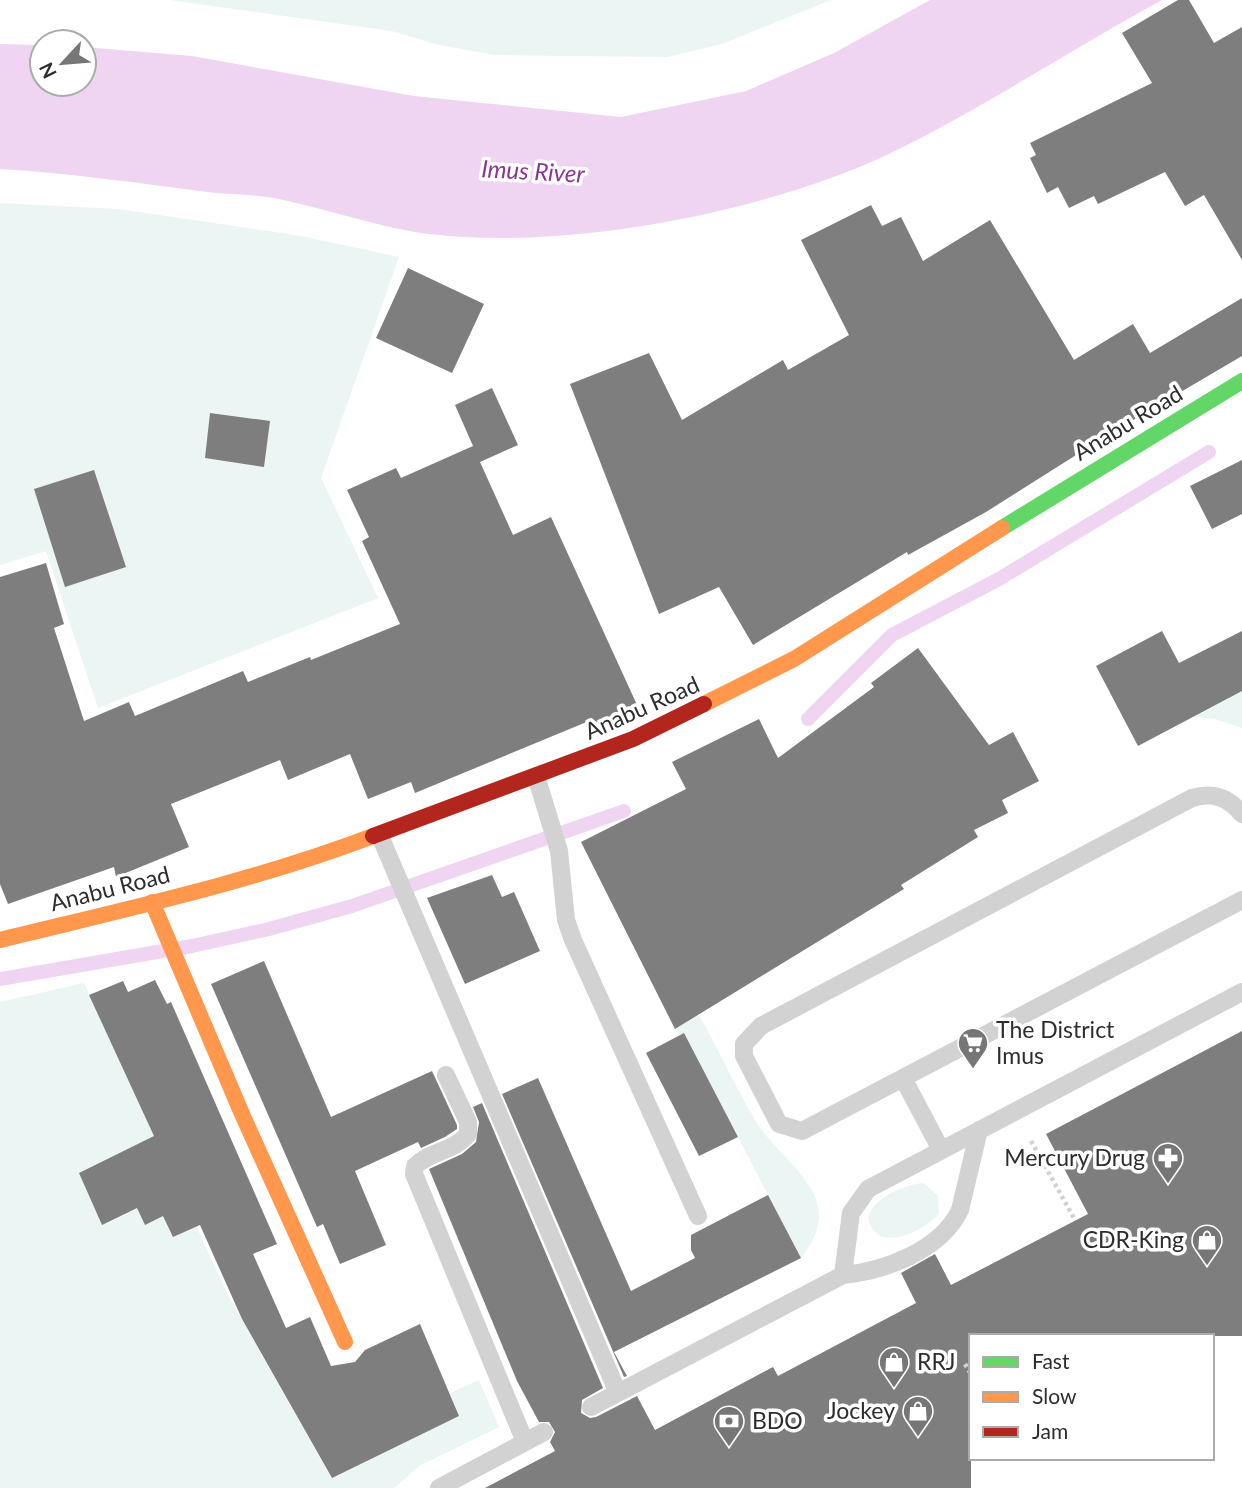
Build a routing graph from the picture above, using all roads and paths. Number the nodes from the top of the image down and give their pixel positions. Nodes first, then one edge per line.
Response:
1 (1242, 381) edge
2 (536, 776) junction
3 (1242, 814) edge
4 (380, 836) junction
5 (1242, 900) edge
6 (152, 902) junction
7 (0, 940) edge
8 (1242, 992) edge
9 (446, 1074) dead end
10 (903, 1078) junction
11 (1015, 1110) junction
12 (979, 1130) junction
13 (941, 1150) junction
14 (698, 1216) dead end
15 (1074, 1220) dead end
16 (843, 1275) junction
17 (345, 1342) dead end
18 (965, 1364) dead end
19 (969, 1371) edge
20 (618, 1393) junction
21 (591, 1407) dead end
22 (544, 1432) dead end
23 (525, 1442) junction
24 (439, 1488) edge

1 - 2 street, Anabu Road
2 - 4 street, Anabu Road
2 - 14 lane
3 - 10 lane
4 - 6 street, Anabu Road
4 - 20 lane
5 - 10 lane
6 - 7 street, Anabu Road
6 - 17 street
8 - 11 lane
9 - 23 lane
10 - 13 lane
11 - 12 lane
11 - 15 path
12 - 13 lane
12 - 16 lane
13 - 16 lane
16 - 20 lane
18 - 19 path
20 - 21 lane
22 - 23 lane
23 - 24 lane

